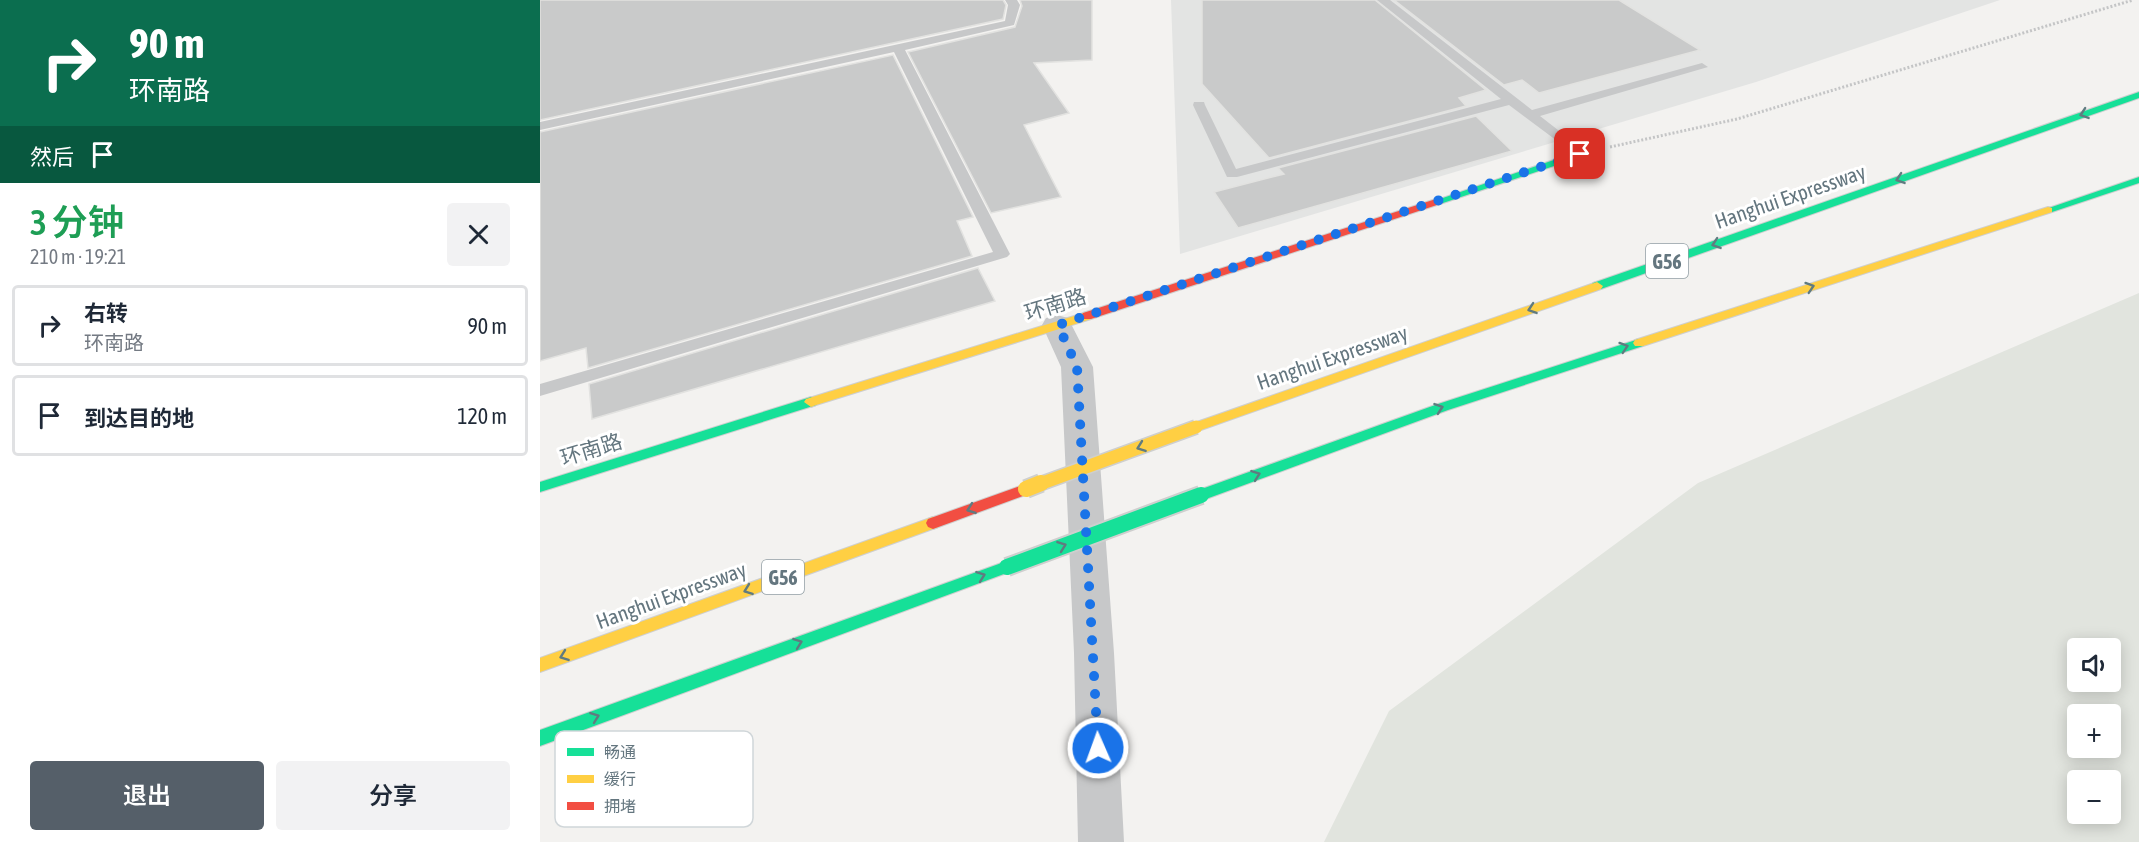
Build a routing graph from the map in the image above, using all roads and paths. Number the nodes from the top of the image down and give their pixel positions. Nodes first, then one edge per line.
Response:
1 (1011, 0) edge
2 (1383, 0) edge
3 (2133, 0) edge
4 (899, 49) junction
5 (1702, 67) dead end
6 (2139, 95) edge
7 (1511, 100) junction
8 (1199, 105) dead end
9 (1530, 114) junction
10 (540, 126) edge
11 (1580, 154) junction
12 (2139, 180) edge
13 (1058, 325) junction
14 (540, 390) edge
15 (540, 487) edge
16 (540, 665) edge
17 (559, 731) edge
18 (555, 733) edge
19 (540, 738) edge
20 (1101, 842) edge

1 - 4 lane
2 - 7 lane
3 - 11 path
4 - 10 lane
4 - 14 lane
5 - 9 lane
6 -> 16 main road, Hanghui Expressway / G56, bridge
7 - 8 lane
7 - 9 lane
9 - 11 lane
11 - 13 main road, 环南路
17 -> 12 main road, bridge
13 - 15 main road, 环南路
13 - 20 street
19 -> 18 main road, bridge

